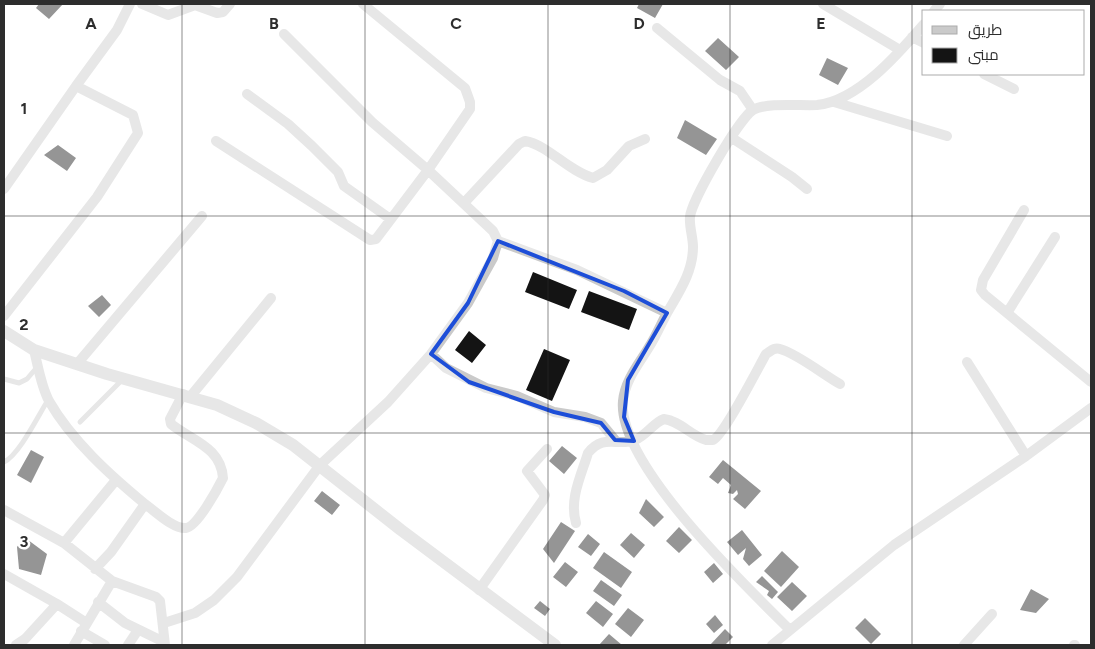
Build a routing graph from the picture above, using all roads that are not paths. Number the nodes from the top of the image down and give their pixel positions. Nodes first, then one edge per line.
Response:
1 (130, 4) edge
2 (142, 4) edge
3 (230, 4) edge
4 (364, 4) edge
5 (823, 4) edge
6 (922, 26) edge
7 (657, 28) dead end
8 (284, 34) dead end
9 (912, 37) junction
10 (922, 42) edge
11 (900, 50) junction
12 (986, 75) edge
13 (76, 86) junction
14 (1014, 89) dead end
15 (247, 94) dead end
16 (834, 102) junction
17 (753, 110) junction
18 (946, 136) dead end
19 (732, 138) junction
20 (644, 139) dead end
21 (216, 141) dead end
22 (428, 170) junction
23 (4, 189) edge
24 (807, 189) dead end
25 (464, 203) junction
26 (1024, 210) dead end
27 (202, 216) dead end
28 (390, 218) junction
29 (1055, 238) dead end
30 (498, 241) junction
31 (272, 298) dead end
32 (667, 313) junction
33 (1007, 313) junction
34 (4, 316) edge
35 (4, 331) edge
36 (34, 350) junction
37 (431, 354) junction
38 (967, 362) dead end
39 (78, 364) junction
40 (38, 365) junction
41 (123, 378) junction
42 (4, 379) edge
43 (1091, 382) edge
44 (840, 384) dead end
45 (186, 395) junction
46 (49, 400) junction
47 (1091, 408) edge
48 (80, 422) dead end
49 (615, 440) junction
50 (634, 440) junction
51 (546, 449) dead end
52 (1026, 456) junction
53 (4, 462) edge
54 (320, 465) junction
55 (116, 480) junction
56 (145, 504) junction
57 (4, 510) edge
58 (576, 523) dead end
59 (64, 543) junction
60 (95, 569) junction
61 (4, 574) edge
62 (112, 581) junction
63 (479, 590) junction
64 (98, 602) junction
65 (57, 604) junction
66 (992, 614) dead end
67 (164, 623) junction
68 (83, 627) junction
69 (138, 630) junction
70 (790, 630) junction
71 (165, 644) edge
72 (16, 645) edge
73 (74, 645) edge
74 (105, 645) edge
75 (128, 645) edge
76 (555, 645) edge
77 (772, 645) edge
78 (964, 645) edge

1 - 13 street
2 - 3 street
4 - 22 street
5 - 11 street
6 - 9 street
7 - 17 street
8 - 22 street
9 - 10 street
9 - 11 street
11 - 16 street
12 - 14 street
13 - 23 street
13 - 34 street
15 - 28 street
16 - 17 street
16 - 18 street
17 - 19 street
19 - 24 street
19 - 32 street
20 - 25 street
21 - 28 street
22 - 25 street
22 - 28 street
25 - 30 street
26 - 33 street
27 - 39 street
29 - 33 street
30 - 32 street
30 - 37 street
31 - 45 street
32 - 50 street
33 - 43 street
35 - 36 street
36 - 39 street
36 - 40 street
37 - 49 street
37 - 54 street
38 - 52 street
39 - 41 street
40 - 42 lane
40 - 46 street
41 - 45 street
41 - 48 lane
44 - 50 street
45 - 54 street
45 - 56 street
46 - 53 lane
46 - 55 street
47 - 52 street
49 - 50 street
49 - 58 street
50 - 70 street
51 - 63 street
52 - 70 street
54 - 63 street
54 - 67 street
55 - 56 street
55 - 59 street
56 - 60 street
57 - 59 street
59 - 60 street
60 - 62 street
61 - 65 street
62 - 64 street
62 - 67 street
63 - 76 street
64 - 68 street
64 - 69 street
65 - 68 street
65 - 72 street
66 - 78 street
67 - 71 street
68 - 73 street
68 - 74 street
69 - 71 street
69 - 75 street
70 - 77 street

